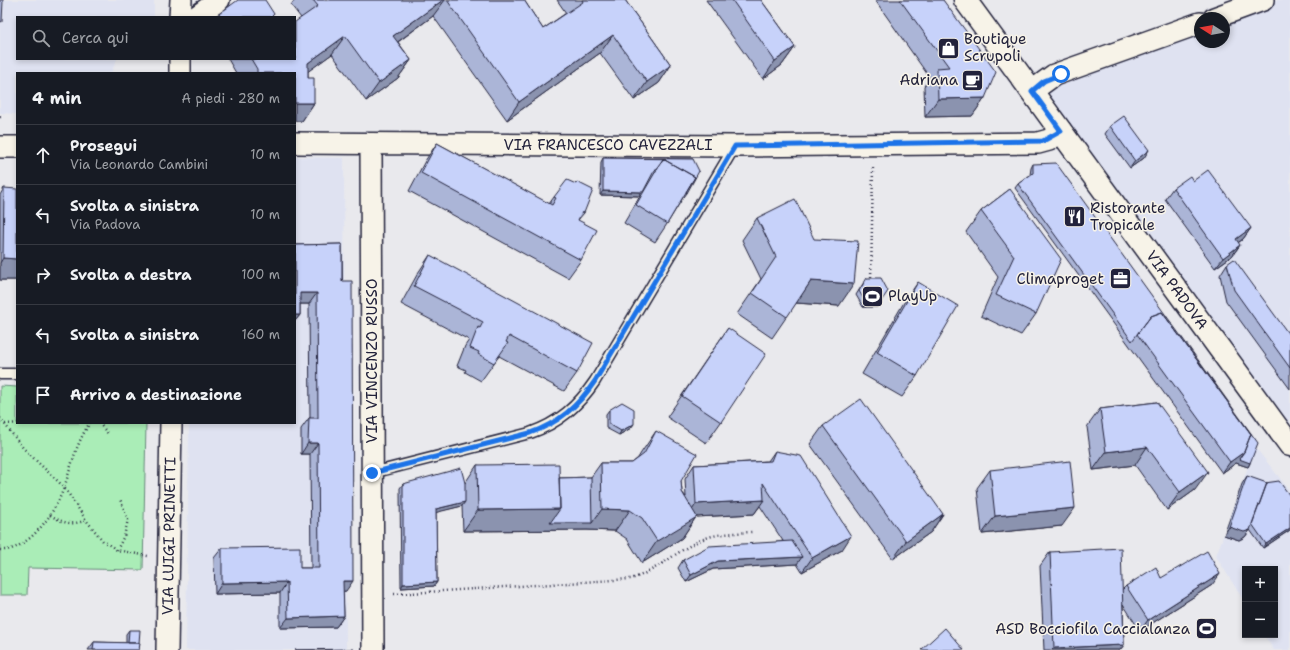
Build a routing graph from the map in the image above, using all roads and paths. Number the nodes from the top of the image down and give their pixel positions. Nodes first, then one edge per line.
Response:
1 (181, 0) edge
2 (219, 0) edge
3 (965, 0) edge
4 (1263, 0) edge
5 (1230, 12) edge
6 (180, 16) edge
7 (197, 16) edge
8 (1194, 25) edge
9 (180, 60) edge
10 (180, 72) edge
11 (1032, 91) junction
12 (1061, 131) junction
13 (296, 144) edge
14 (371, 144) junction
15 (735, 146) junction
16 (0, 147) edge
17 (16, 147) edge
18 (873, 159) dead end
19 (871, 282) edge
20 (0, 374) edge
21 (16, 374) edge
22 (0, 418) edge
23 (16, 423) edge
24 (5, 424) junction
25 (89, 424) edge
26 (99, 424) edge
27 (171, 424) edge
28 (109, 434) dead end
29 (1290, 445) edge
30 (372, 473) junction
31 (64, 486) junction
32 (120, 499) dead end
33 (50, 515) junction
34 (86, 520) junction
35 (752, 532) dead end
36 (0, 550) edge
37 (117, 550) junction
38 (148, 556) dead end
39 (373, 595) junction
40 (167, 650) edge
41 (373, 650) edge

1 - 6 street
2 - 7 street
3 - 11 street, VIA PADOVA
4 - 5 street
8 - 11 street
9 - 10 street
11 - 12 street, VIA PADOVA
12 - 15 street, VIA FRANCESCO CAVEZZALI
12 - 29 street, VIA PADOVA
13 - 14 street, VIA FRANCESCO CAVEZZALI
14 - 15 street, VIA FRANCESCO CAVEZZALI
14 - 30 street, VIA VINCENZO RUSSO
15 - 30 lane
16 - 17 street
18 - 19 path
20 - 21 lane
22 - 24 path
23 - 24 path
24 - 31 path
25 - 31 path
26 - 28 path
27 - 40 street, VIA LUIGI PRINETTI
30 - 39 street, VIA VINCENZO RUSSO
31 - 33 path
31 - 34 path
32 - 37 path
33 - 34 path
33 - 36 path
34 - 37 path
35 - 39 path
37 - 38 path
39 - 41 street, VIA VINCENZO RUSSO

